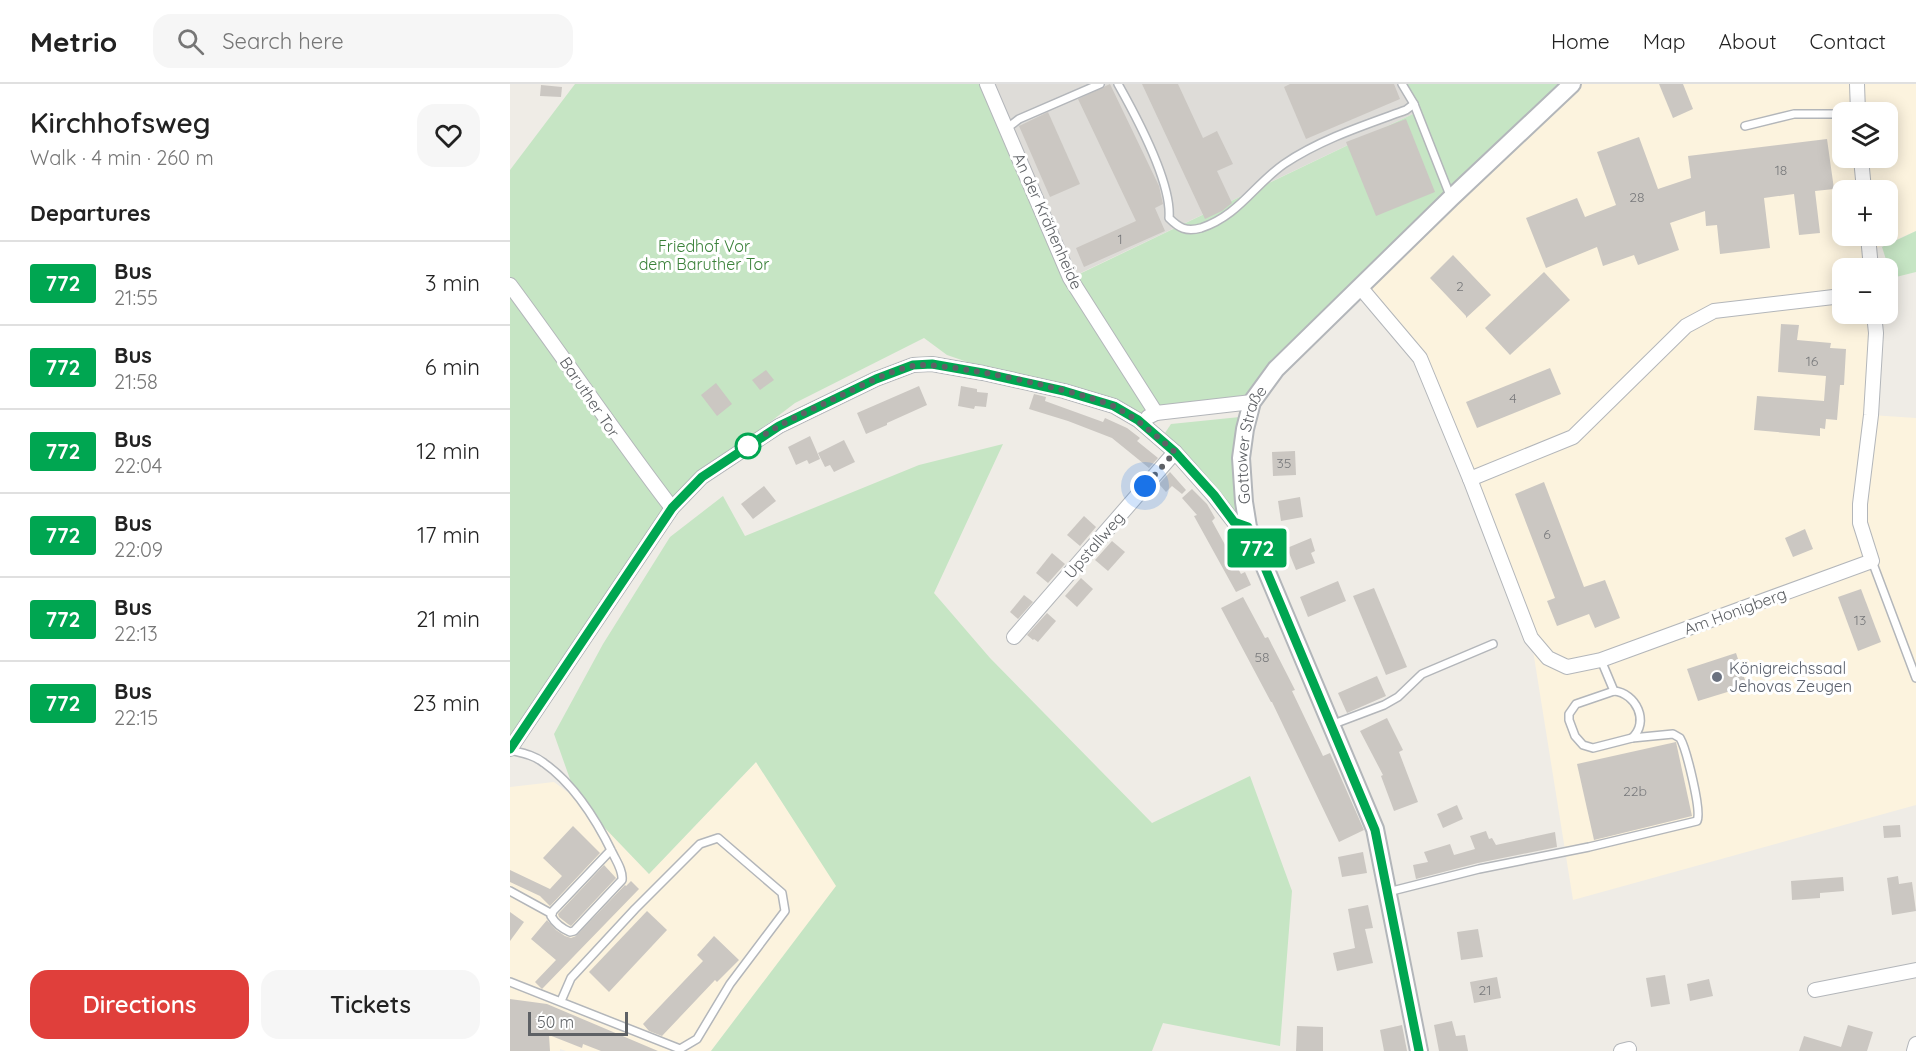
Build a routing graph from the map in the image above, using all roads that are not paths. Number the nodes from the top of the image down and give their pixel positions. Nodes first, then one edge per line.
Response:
1 (987, 84) edge
2 (1100, 84) edge
3 (1118, 84) edge
4 (1402, 84) edge
5 (1572, 84) edge
6 (1857, 84) edge
7 (1858, 102) edge
8 (1414, 104) junction
9 (1832, 114) edge
10 (1745, 126) dead end
11 (1006, 129) junction
12 (1451, 198) junction
13 (510, 285) edge
14 (1360, 287) junction
15 (1832, 297) edge
16 (1875, 324) edge
17 (1252, 402) junction
18 (1156, 413) junction
19 (1138, 420) junction
20 (1175, 452) junction
21 (1470, 479) junction
22 (672, 508) junction
23 (1248, 527) junction
24 (1872, 561) junction
25 (1014, 637) dead end
26 (1493, 644) dead end
27 (1601, 660) junction
28 (1916, 678) edge
29 (1614, 691) junction
30 (1331, 725) junction
31 (1632, 738) junction
32 (510, 749) edge
33 (611, 850) junction
34 (510, 891) edge
35 (1388, 892) junction
36 (552, 914) junction
37 (1916, 970) edge
38 (510, 982) edge
39 (1815, 990) dead end
40 (561, 1001) junction
41 (1916, 1044) edge
42 (1419, 1051) edge
43 (1914, 1051) edge

1 - 11 street, An der Krähenheide
2 - 11 lane
3 - 8 lane
4 - 8 lane
5 - 12 street, Gottower Straße
6 - 7 street
8 - 12 lane
9 - 10 lane
11 - 18 street, An der Krähenheide
12 - 14 street, Gottower Straße
13 - 22 street, Baruther Tor
14 - 17 street, Gottower Straße
14 - 21 street, Am Honigberg
15 - 21 street
16 - 24 street
17 - 18 street
17 - 23 street, Gottower Straße
18 - 19 street
19 - 20 street
19 - 22 street
20 - 23 street
20 - 25 street, Upstallweg
21 - 27 street, Am Honigberg
22 - 32 street
23 - 30 street, Gottower Straße
24 - 27 street, Am Honigberg
24 - 28 lane
26 - 30 lane
27 - 29 lane
29 - 31 lane
29 - 31 lane
30 - 35 street, Gottower Straße
31 - 35 lane
32 - 33 lane
33 - 36 lane
33 - 36 lane
34 - 36 lane
35 - 42 street, Gottower Straße
37 - 39 street
38 - 40 lane
40 - 40 lane
41 - 43 street

